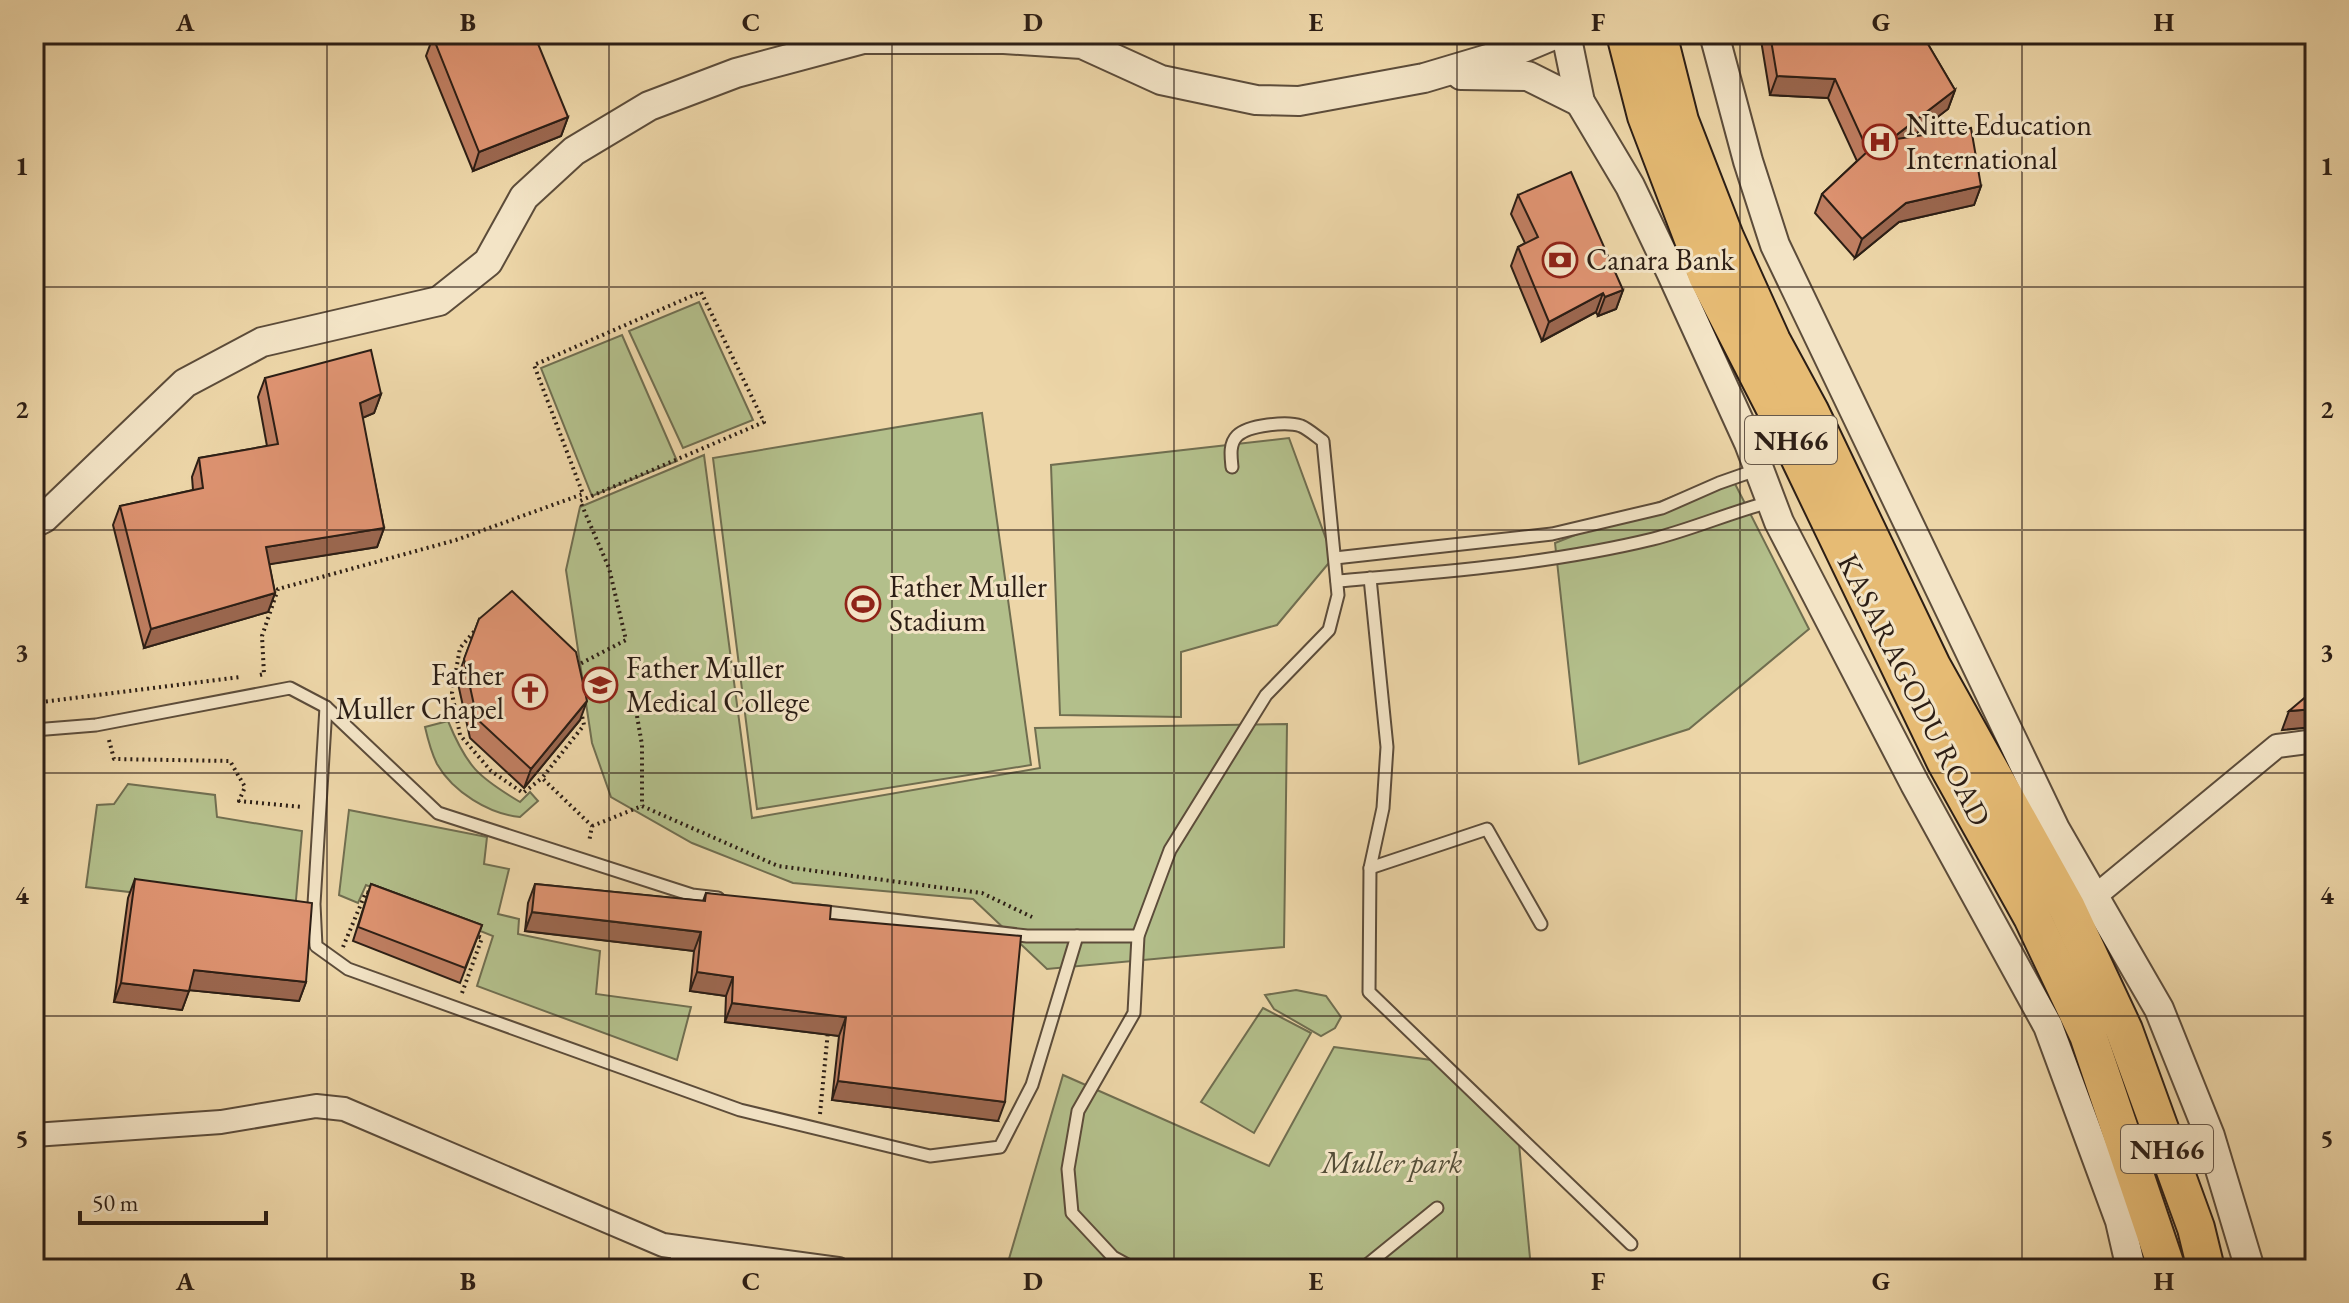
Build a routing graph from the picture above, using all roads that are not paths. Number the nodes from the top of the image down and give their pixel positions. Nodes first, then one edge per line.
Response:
1 (1556, 34) edge
2 (1566, 34) edge
3 (1625, 34) edge
4 (1658, 34) edge
5 (1714, 34) edge
6 (1424, 78) junction
7 (1580, 102) junction
8 (1663, 118) junction
9 (1232, 467) dead end
10 (1759, 469) junction
11 (1771, 502) junction
12 (34, 523) edge
13 (1335, 558) junction
14 (1370, 578) junction
15 (1337, 581) junction
16 (326, 707) junction
17 (34, 730) edge
18 (2315, 741) edge
19 (1370, 868) junction
20 (2093, 898) junction
21 (736, 901) edge
22 (811, 910) edge
23 (1541, 924) dead end
24 (1073, 936) junction
25 (1138, 936) junction
26 (34, 1135) edge
27 (1437, 1208) dead end
28 (1631, 1244) dead end
29 (682, 1258) edge
30 (838, 1269) edge
31 (1135, 1269) edge
32 (1362, 1269) edge
33 (2131, 1269) edge
34 (2167, 1269) edge
35 (2206, 1269) edge
36 (2250, 1269) edge

1 - 6 street
2 - 7 street
3 - 8 highway, NH66
4 - 8 highway, NH66
5 - 20 street
6 - 7 street
6 - 12 street
7 - 10 street
8 - 34 highway, KASARAGODU ROAD / NH66
8 - 35 highway, KASARAGODU ROAD / NH66
9 - 13 lane
10 - 11 street
10 - 13 lane
11 - 14 lane
11 - 33 street
13 - 15 lane
14 - 15 lane
14 - 19 lane
15 - 25 lane
16 - 17 lane
16 - 21 lane
16 - 24 lane
18 - 20 street
19 - 23 lane
19 - 28 lane
20 - 36 street
22 - 24 lane
24 - 25 lane
25 - 31 lane
26 - 29 street
27 - 32 lane
29 - 30 street

